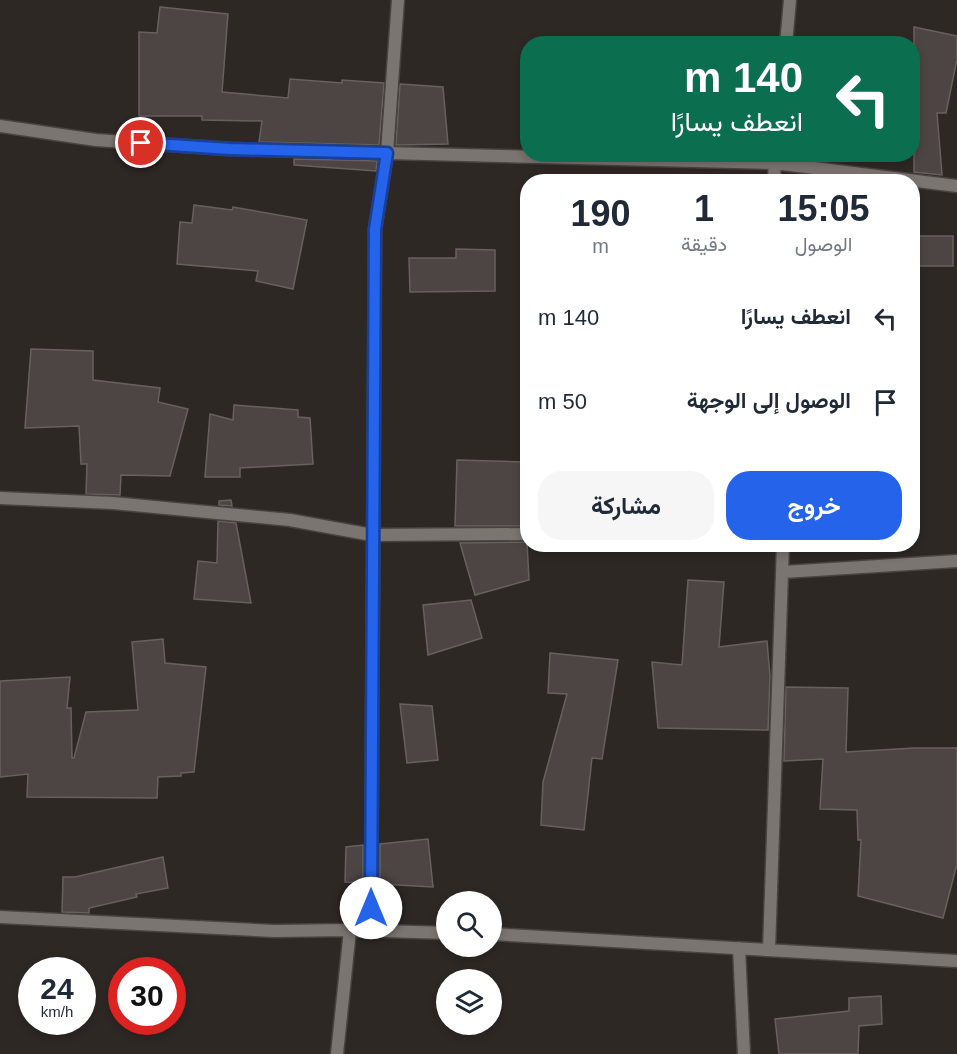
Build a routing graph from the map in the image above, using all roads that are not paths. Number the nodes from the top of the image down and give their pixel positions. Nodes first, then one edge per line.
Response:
1 (398, 0) edge
2 (790, 0) edge
3 (787, 36) edge
4 (0, 126) edge
5 (387, 153) junction
6 (520, 155) edge
7 (794, 162) edge
8 (876, 174) edge
9 (920, 181) edge
10 (957, 186) edge
11 (0, 498) edge
12 (520, 534) edge
13 (372, 535) junction
14 (783, 552) edge
15 (957, 561) edge
16 (784, 572) junction
17 (0, 917) edge
18 (351, 930) junction
19 (371, 931) junction
20 (436, 933) edge
21 (502, 935) edge
22 (739, 948) junction
23 (769, 950) junction
24 (957, 961) edge
25 (337, 1054) edge
26 (744, 1054) edge

1 - 5 street
2 - 3 street
4 - 5 street
5 - 6 street
5 - 13 street
7 - 8 street
9 - 10 street
11 - 13 street
12 - 13 street
13 - 19 street
14 - 16 street
15 - 16 street
16 - 23 street
17 - 18 street
18 - 19 street
18 - 25 street
19 - 20 street
21 - 22 street
22 - 23 street
22 - 26 street
23 - 24 street

